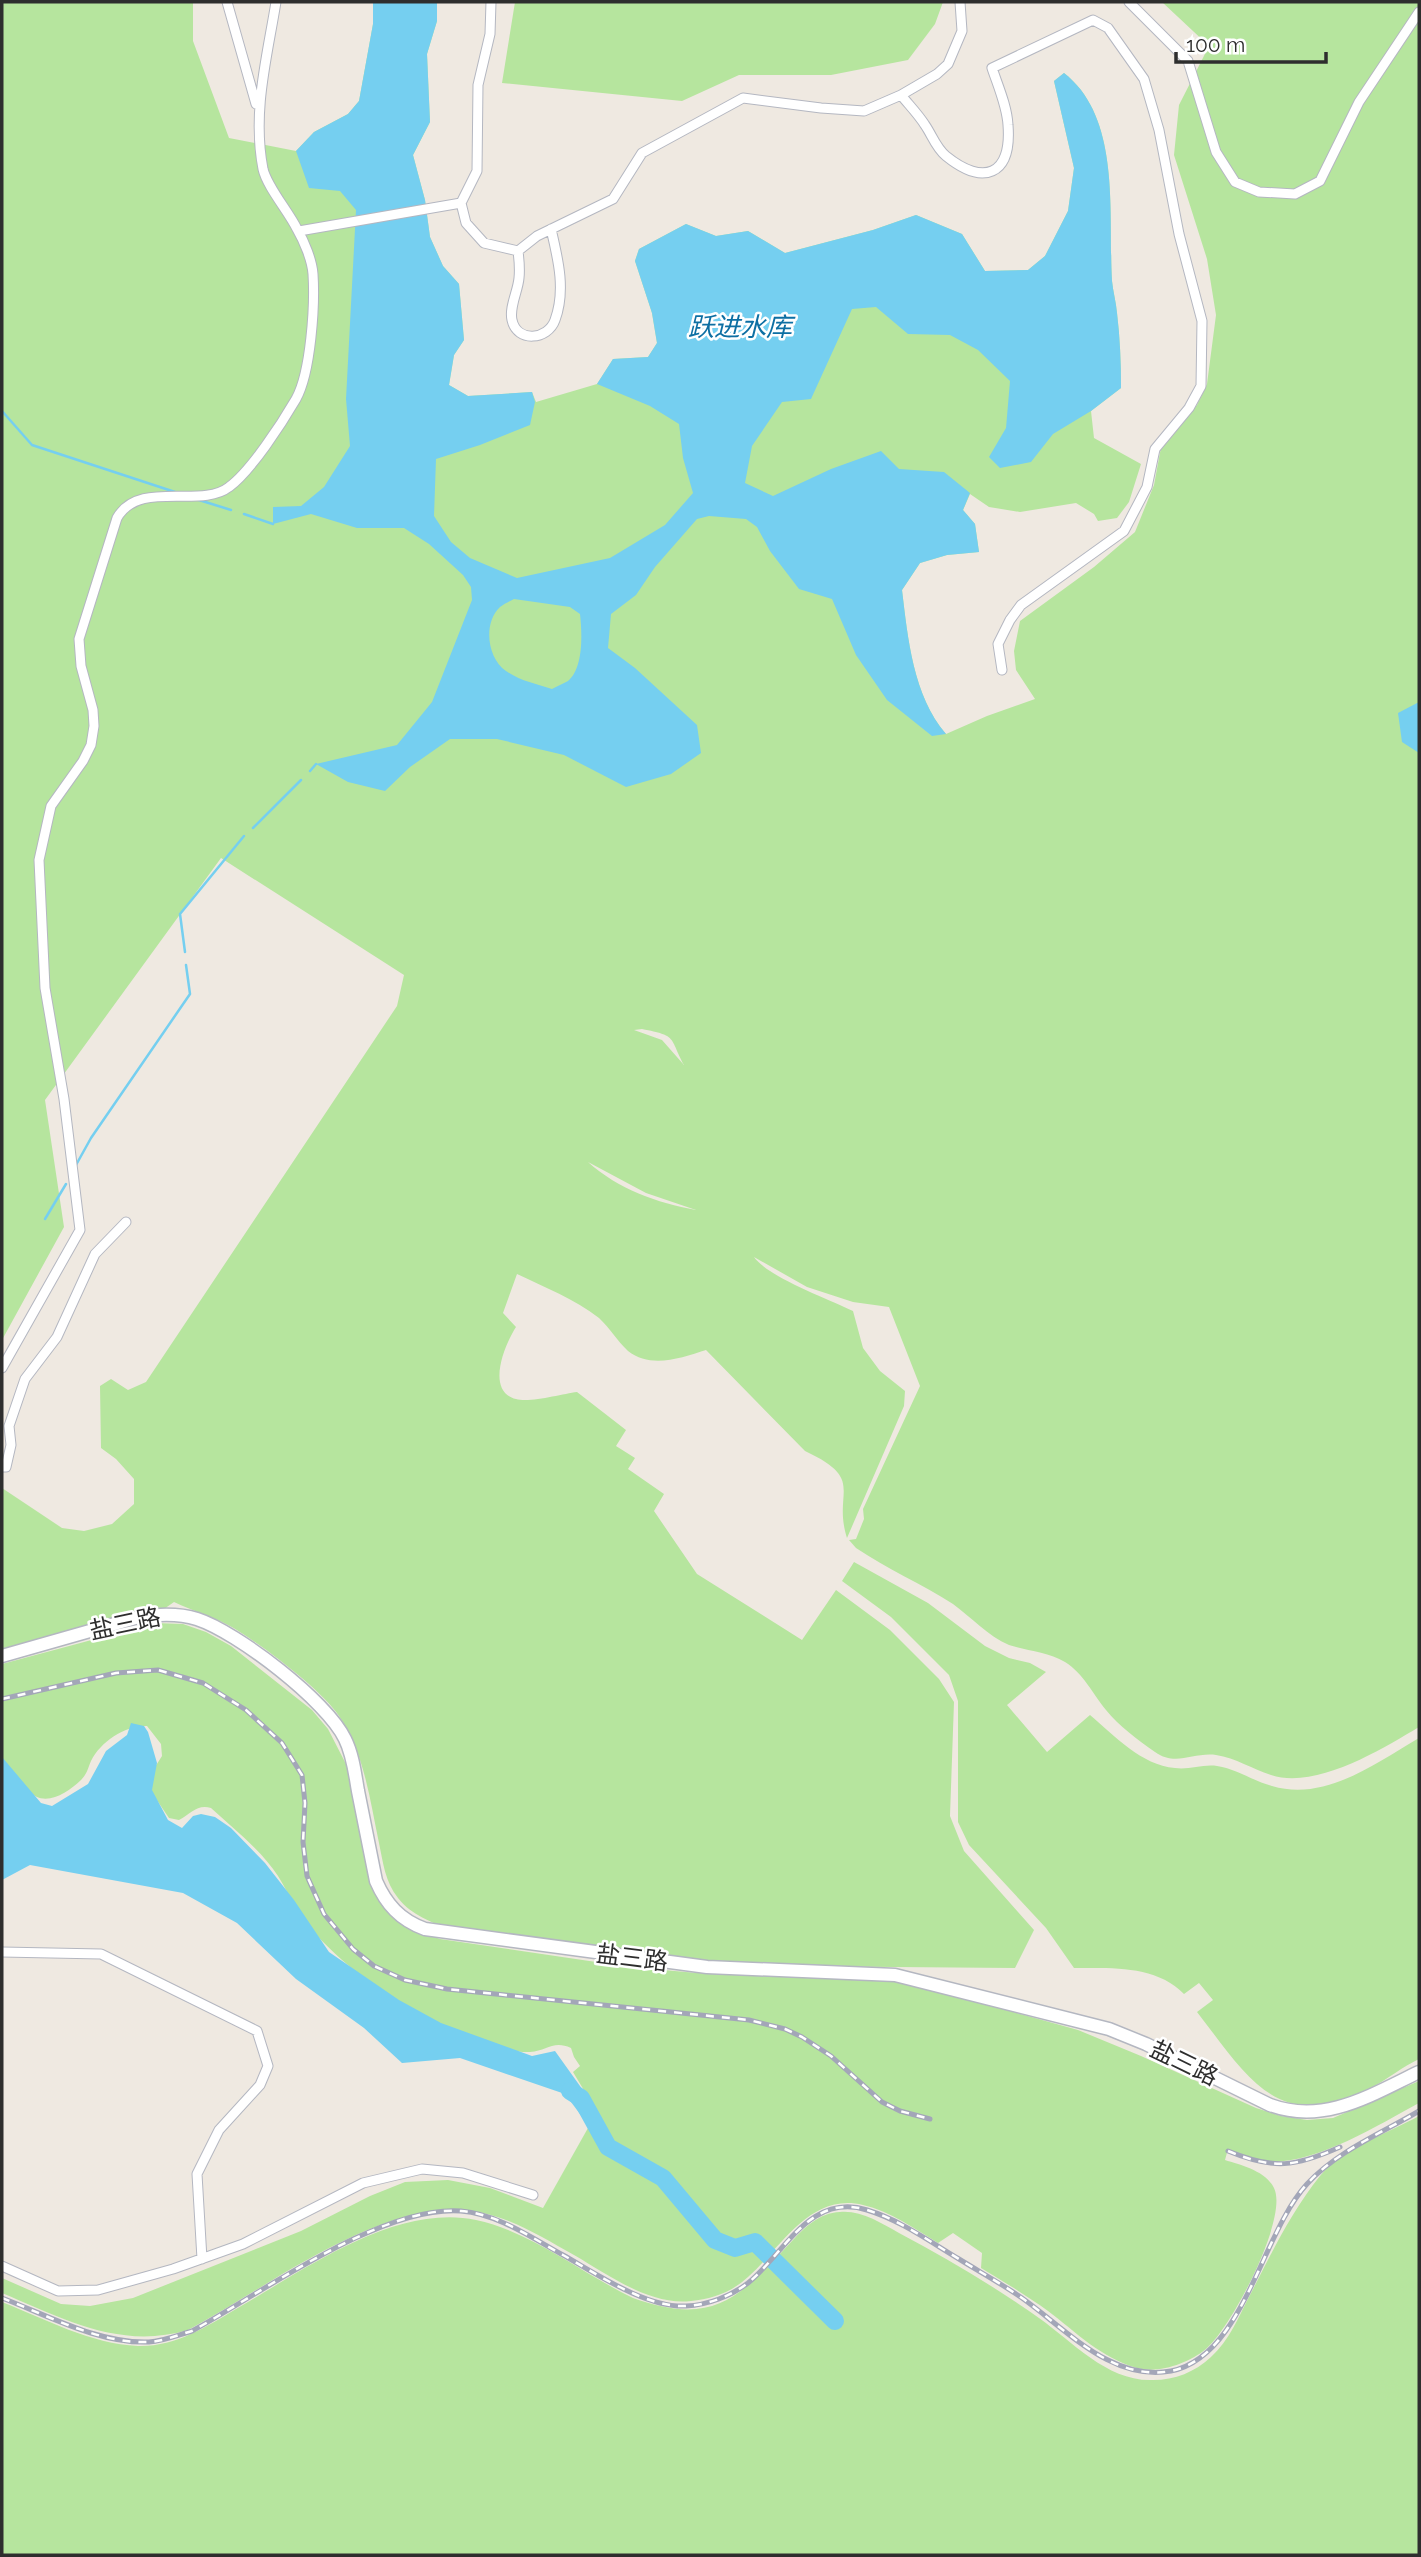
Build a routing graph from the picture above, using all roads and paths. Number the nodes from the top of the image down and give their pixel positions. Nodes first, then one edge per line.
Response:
1 (227, 2) edge
2 (276, 2) edge
3 (491, 2) edge
4 (960, 2) edge
5 (1129, 2) edge
6 (1419, 12) edge
7 (901, 95) junction
8 (258, 109) junction
9 (461, 203) junction
10 (551, 229) junction
11 (299, 231) junction
12 (518, 251) junction
13 (1002, 670) dead end
14 (126, 1222) dead end
15 (2, 1368) edge
16 (2, 1467) edge
17 (2, 1656) edge
18 (2, 1952) edge
19 (1419, 2072) edge
20 (533, 2195) dead end
21 (202, 2259) junction
22 (2, 2266) edge

1 - 8 street
2 - 8 street
3 - 9 street
4 - 7 street
5 - 6 street
7 - 10 street
7 - 13 street
8 - 11 street
9 - 11 street
9 - 12 street
10 - 12 street
10 - 12 street
11 - 15 street
14 - 16 street
17 - 19 main road, 盐三路
18 - 21 street
20 - 21 street
21 - 22 street

